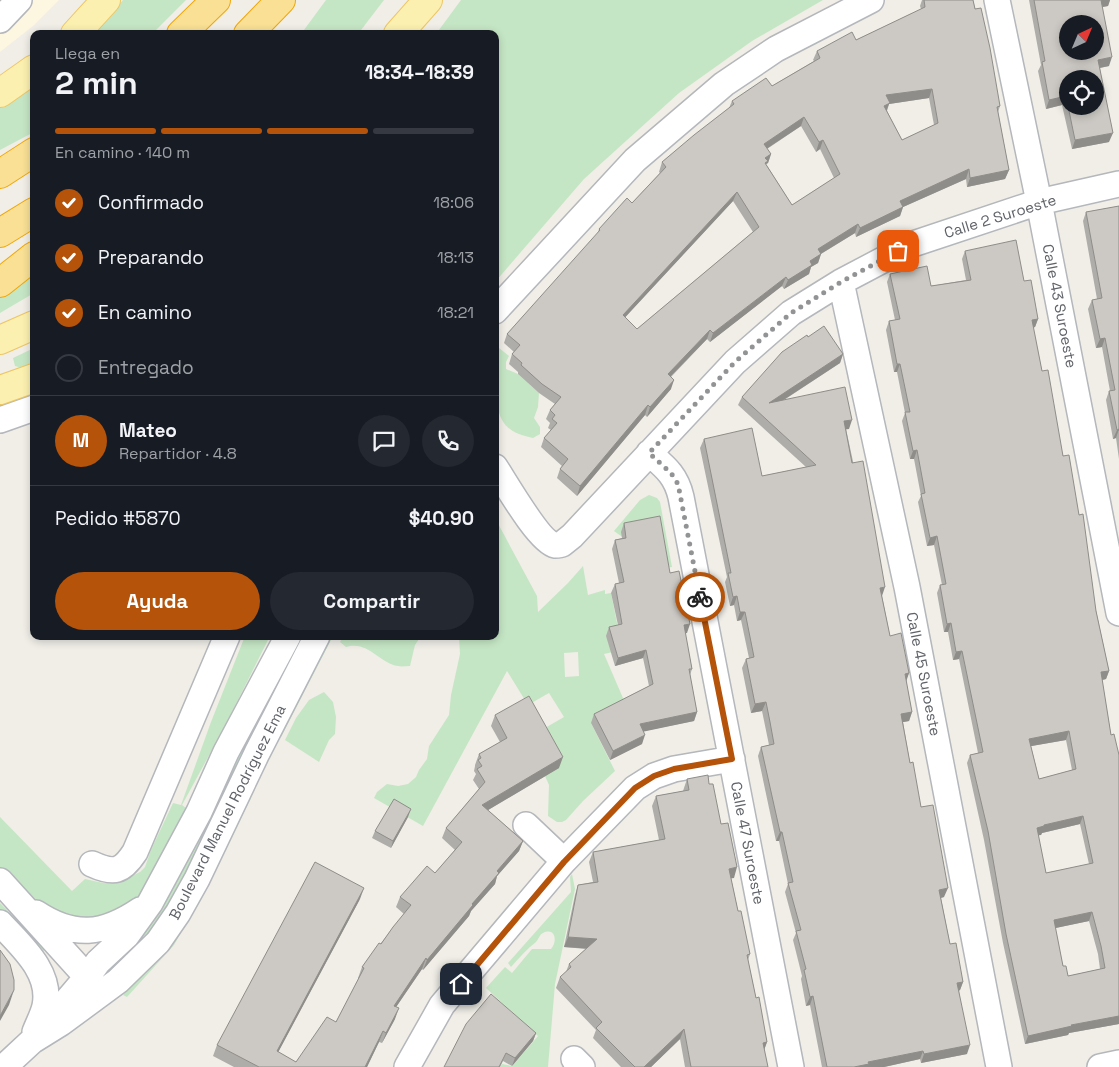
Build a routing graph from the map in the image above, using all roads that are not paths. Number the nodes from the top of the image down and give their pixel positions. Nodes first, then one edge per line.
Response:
1 (19, 0) edge
2 (106, 0) edge
3 (216, 0) edge
4 (281, 0) edge
5 (286, 0) edge
6 (428, 0) edge
7 (870, 0) edge
8 (997, 0) edge
9 (0, 20) edge
10 (79, 30) edge
11 (185, 30) edge
12 (252, 30) edge
13 (267, 30) edge
14 (402, 30) edge
15 (30, 72) edge
16 (0, 93) edge
17 (30, 155) edge
18 (3, 172) edge
19 (1119, 184) edge
20 (1039, 202) junction
21 (30, 214) edge
22 (0, 233) edge
23 (30, 259) edge
24 (0, 282) edge
25 (841, 282) junction
26 (499, 307) edge
27 (30, 327) edge
28 (0, 340) edge
29 (30, 379) edge
30 (0, 390) edge
31 (30, 409) edge
32 (0, 420) edge
33 (649, 453) junction
34 (499, 473) edge
35 (1119, 613) edge
36 (225, 640) edge
37 (286, 640) edge
38 (315, 640) edge
39 (732, 759) junction
40 (526, 825) dead end
41 (564, 862) junction
42 (92, 864) dead end
43 (2, 883) edge
44 (150, 903) junction
45 (0, 923) edge
46 (32, 958) junction
47 (118, 981) junction
48 (83, 986) junction
49 (61, 1023) junction
50 (32, 1041) junction
51 (1119, 1063) edge
52 (4, 1067) edge
53 (407, 1067) edge
54 (791, 1067) edge
55 (999, 1067) edge
56 (1100, 1067) edge

1 - 9 street
2 - 10 main road
3 - 11 highway
4 - 12 highway
5 - 13 highway
6 - 14 main road
7 - 26 street
8 - 20 street, Calle 43 Suroeste
15 - 16 main road
17 - 18 highway
19 - 20 street, Calle 2 Suroeste
20 - 25 street, Calle 2 Suroeste
20 - 35 street, Calle 43 Suroeste
21 - 22 highway
23 - 24 highway
25 - 33 street, Calle 2 Suroeste
25 - 55 street, Calle 45 Suroeste
27 - 28 main road
29 - 30 main road
31 - 32 street
33 - 34 street, Calle 2 Suroeste
33 - 39 street, Calle 47 Suroeste
36 - 42 street
37 - 44 street
38 - 47 street, Boulevard Manuel Rodríguez Ema
39 - 41 street
39 - 54 street, Calle 47 Suroeste
40 - 41 street
41 - 53 street
43 - 44 street
43 - 48 street
44 - 48 street
45 - 46 street
46 - 48 street
46 - 50 street
47 - 48 street
47 - 49 street, Boulevard Manuel Rodríguez Ema
48 - 49 street
48 - 50 street
49 - 50 street, Boulevard Manuel Rodríguez Ema
50 - 52 street, Boulevard Manuel Rodríguez Ema
51 - 56 street

